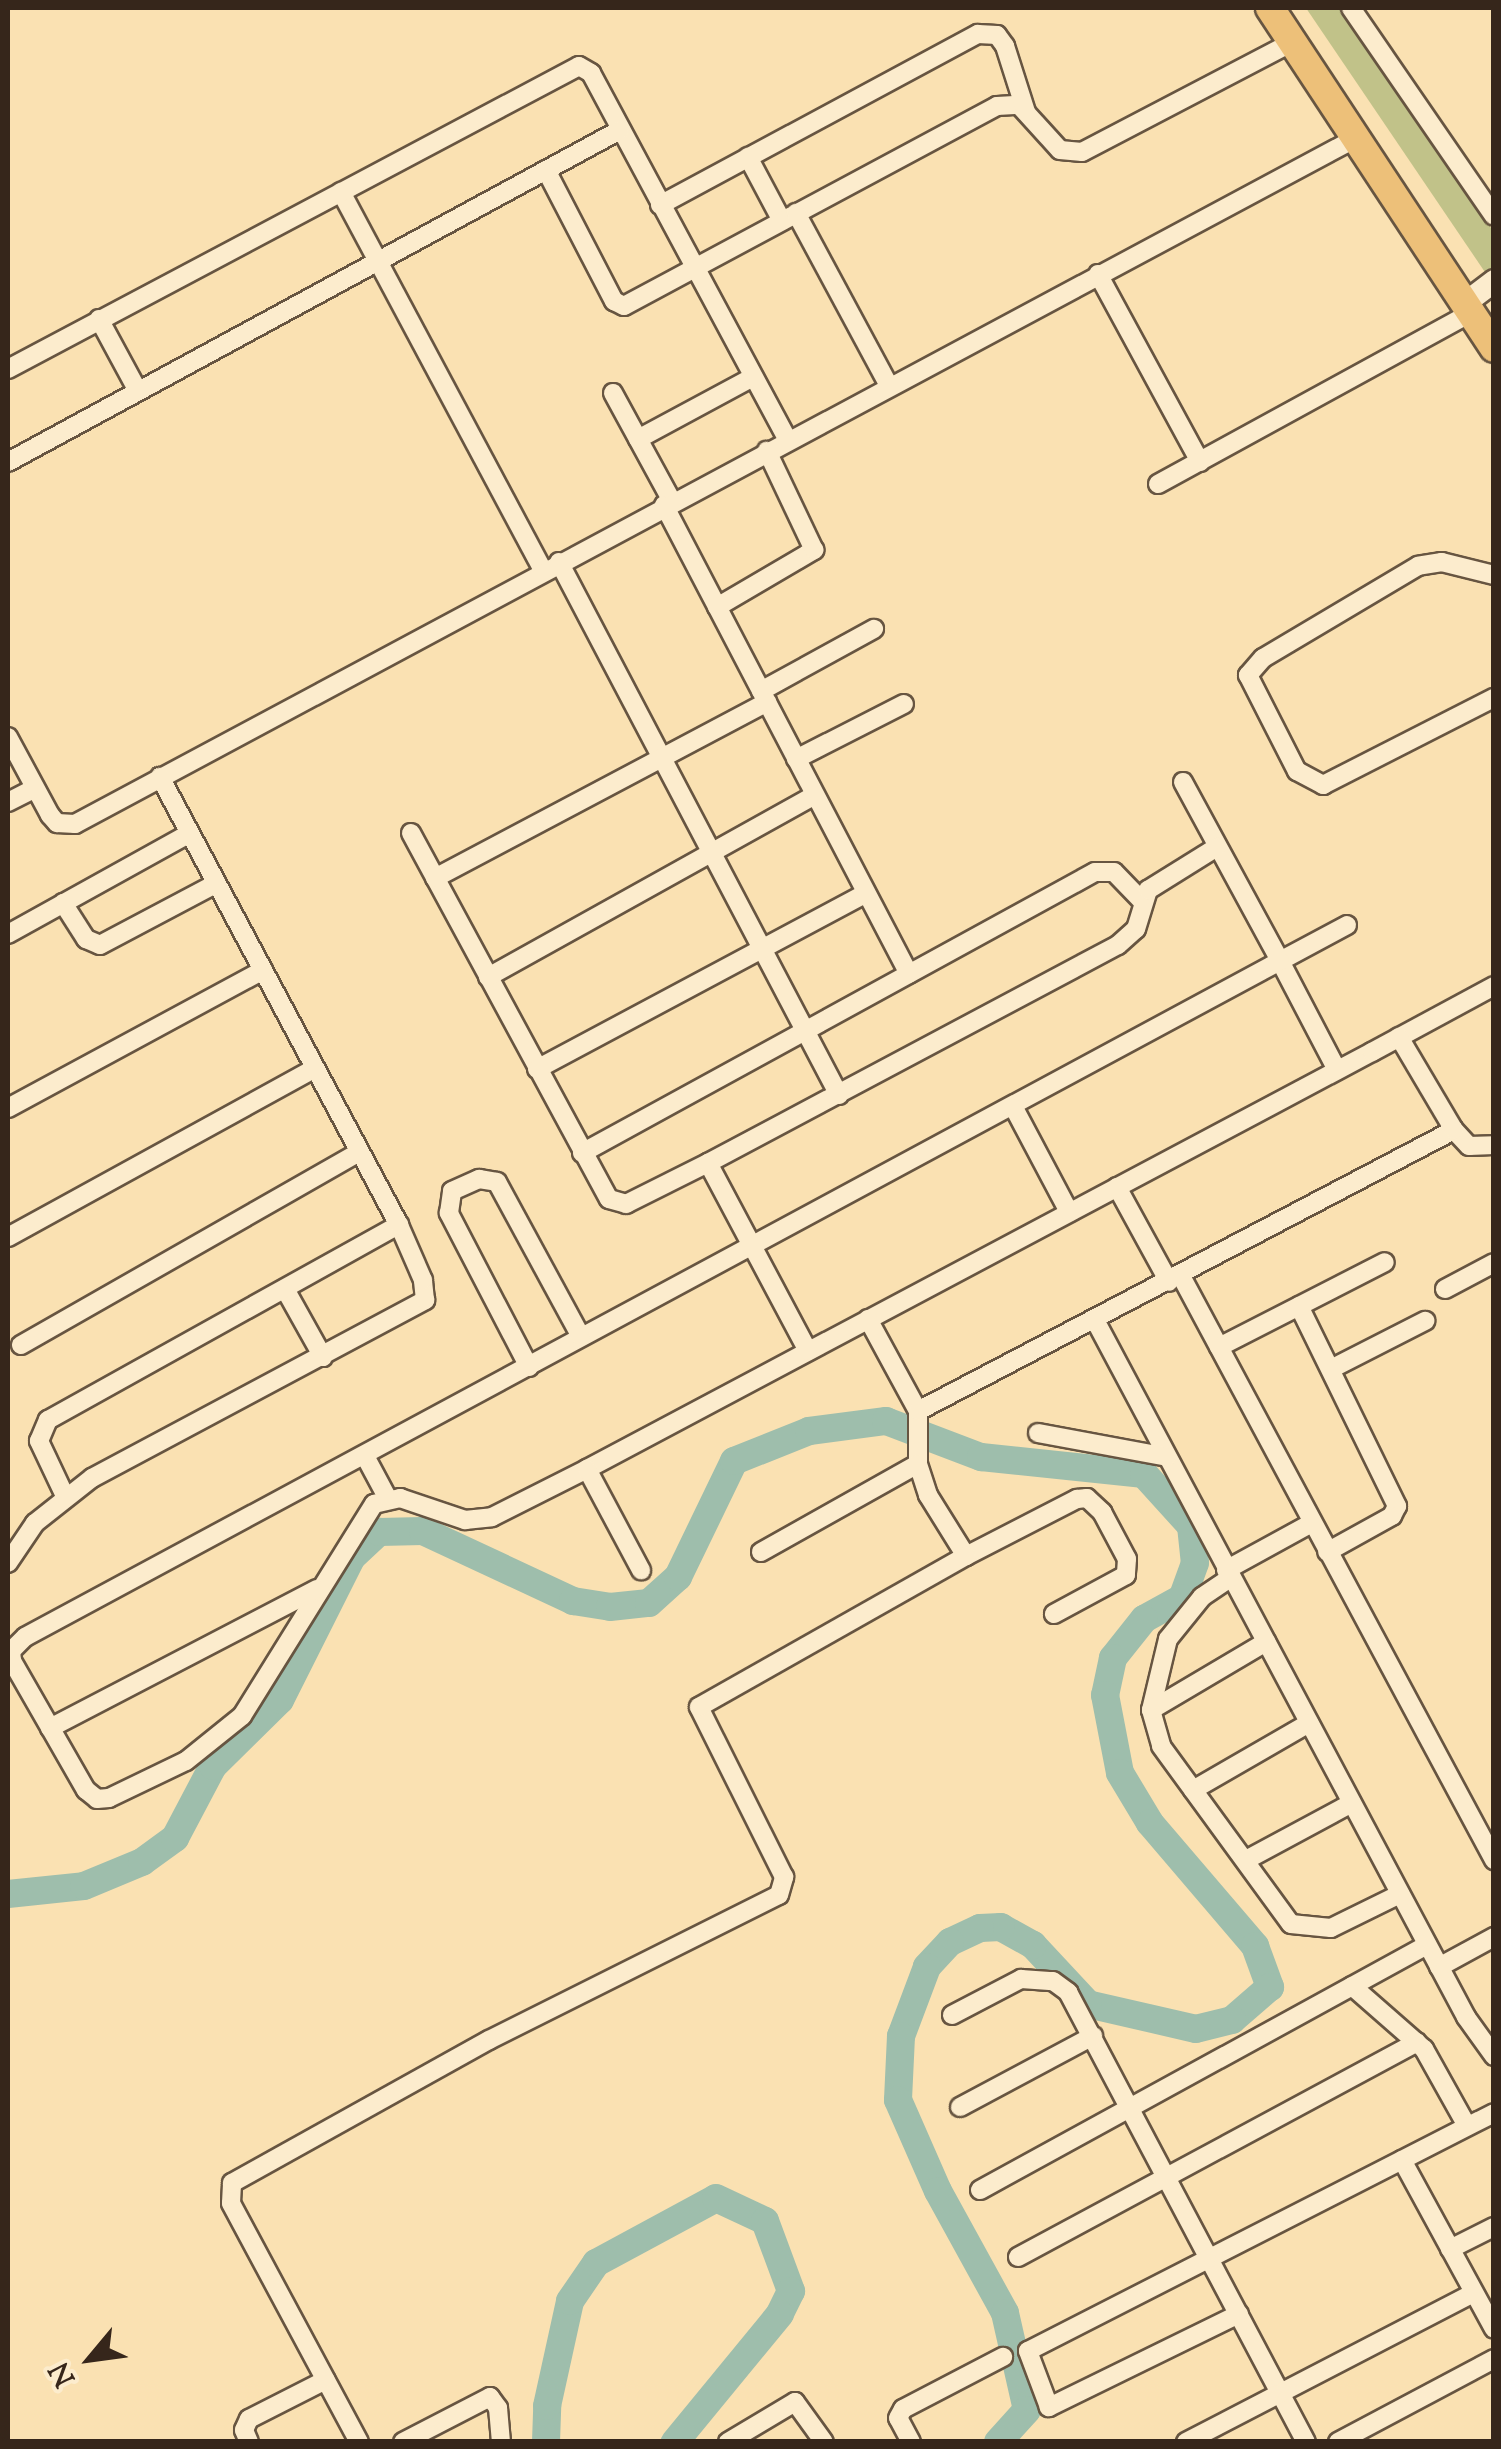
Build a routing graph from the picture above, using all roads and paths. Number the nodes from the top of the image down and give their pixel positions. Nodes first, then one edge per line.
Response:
1 (1270, 8) edge
2 (1290, 8) edge
3 (1351, 8) edge
4 (1292, 42) junction
5 (1026, 112) junction
6 (620, 130) junction
7 (1354, 139) junction
8 (748, 157) junction
9 (546, 170) junction
10 (341, 192) junction
11 (660, 204) junction
12 (1494, 216) edge
13 (789, 217) junction
14 (378, 261) junction
15 (695, 268) junction
16 (1098, 274) junction
17 (1480, 302) edge
18 (100, 319) junction
19 (1494, 348) edge
20 (8, 368) edge
21 (753, 377) junction
22 (889, 386) junction
23 (138, 391) junction
24 (612, 393) dead end
25 (787, 439) junction
26 (638, 440) junction
27 (767, 452) junction
28 (8, 462) edge
29 (1200, 462) junction
30 (1158, 484) dead end
31 (668, 503) junction
32 (551, 567) junction
33 (1494, 575) edge
34 (717, 607) junction
35 (874, 630) dead end
36 (764, 696) junction
37 (1494, 698) edge
38 (904, 704) dead end
39 (8, 737) edge
40 (796, 758) junction
41 (660, 760) junction
42 (160, 777) junction
43 (1183, 782) dead end
44 (35, 788) junction
45 (815, 794) junction
46 (8, 802) edge
47 (190, 833) junction
48 (411, 833) dead end
49 (1217, 847) junction
50 (708, 854) junction
51 (435, 878) junction
52 (216, 884) junction
53 (866, 893) junction
54 (1142, 902) junction
55 (64, 903) junction
56 (1347, 925) dead end
57 (8, 934) edge
58 (760, 950) junction
59 (1280, 961) junction
60 (262, 970) junction
61 (909, 974) junction
62 (488, 976) junction
63 (1494, 986) edge
64 (804, 1031) junction
65 (1399, 1038) junction
66 (315, 1068) junction
67 (537, 1069) junction
68 (1337, 1070) junction
69 (839, 1095) junction
70 (8, 1108) edge
71 (1014, 1108) junction
72 (1454, 1130) junction
73 (1494, 1144) edge
74 (360, 1152) junction
75 (582, 1153) junction
76 (708, 1163) junction
77 (1117, 1187) junction
78 (1070, 1212) junction
79 (399, 1226) junction
80 (8, 1237) edge
81 (752, 1245) junction
82 (1385, 1262) dead end
83 (1494, 1263) edge
84 (1175, 1279) junction
85 (285, 1289) junction
86 (1445, 1289) dead end
87 (1299, 1306) junction
88 (868, 1318) junction
89 (1095, 1320) junction
90 (1425, 1321) dead end
91 (582, 1337) junction
92 (21, 1345) dead end
93 (1219, 1347) junction
94 (808, 1350) junction
95 (322, 1357) junction
96 (530, 1366) junction
97 (1331, 1369) junction
98 (920, 1426) junction
99 (1038, 1433) dead end
100 (365, 1456) junction
101 (1167, 1457) junction
102 (918, 1464) junction
103 (587, 1469) junction
104 (65, 1496) junction
105 (387, 1497) junction
106 (1312, 1523) junction
107 (760, 1552) dead end
108 (1327, 1552) junction
109 (966, 1556) junction
110 (8, 1563) edge
111 (641, 1570) dead end
112 (1228, 1574) junction
113 (318, 1588) junction
114 (1054, 1614) dead end
115 (1266, 1642) junction
116 (1151, 1710) junction
117 (1309, 1723) junction
118 (50, 1728) junction
119 (1193, 1790) junction
120 (1352, 1803) junction
121 (1246, 1860) junction
122 (1494, 1860) edge
123 (1400, 1894) junction
124 (1494, 1937) edge
125 (1428, 1945) junction
126 (1439, 1967) junction
127 (1352, 1986) junction
128 (952, 2015) dead end
129 (1093, 2036) junction
130 (1417, 2042) junction
131 (1491, 2048) edge
132 (960, 2107) dead end
133 (1130, 2107) junction
134 (1494, 2112) edge
135 (1466, 2126) junction
136 (1402, 2160) junction
137 (1167, 2177) junction
138 (980, 2190) dead end
139 (1494, 2227) edge
140 (1450, 2249) junction
141 (1018, 2257) dead end
142 (1210, 2260) junction
143 (1474, 2293) junction
144 (1239, 2314) junction
145 (1494, 2329) edge
146 (1003, 2357) dead end
147 (1494, 2359) edge
148 (326, 2380) junction
149 (1280, 2391) junction
150 (740, 2439) edge
151 (248, 2442) edge
152 (359, 2442) edge
153 (403, 2442) edge
154 (500, 2442) edge
155 (824, 2442) edge
156 (911, 2442) edge
157 (1186, 2442) edge
158 (1306, 2442) edge
159 (1338, 2442) edge

1 - 4 main road
2 - 17 main road
3 - 12 street
4 - 5 street
4 - 7 main road
5 - 8 street
5 - 13 street
6 - 9 street
6 - 10 street
6 - 11 street
7 - 16 street
7 - 17 main road
8 - 11 street
8 - 13 street
9 - 14 street
9 - 15 street
10 - 14 street
10 - 18 street
11 - 15 street
13 - 15 street
13 - 22 street
14 - 23 street
14 - 32 street
15 - 21 street
16 - 22 street
16 - 29 street
17 - 19 main road
17 - 29 street
18 - 20 street
18 - 23 street
21 - 25 street
21 - 26 street
22 - 25 street
23 - 28 street
24 - 26 street
25 - 27 street
26 - 31 street
27 - 31 street
27 - 34 street
29 - 30 street
31 - 32 street
31 - 34 street
32 - 41 street
32 - 42 street
33 - 37 street
34 - 36 street
35 - 36 street
36 - 40 street
36 - 41 street
38 - 40 street
39 - 44 street
40 - 45 street
41 - 50 street
41 - 51 street
42 - 44 street
42 - 47 street
43 - 49 street
44 - 46 street
45 - 50 street
45 - 53 street
47 - 52 street
47 - 55 street
48 - 51 street
49 - 54 street
49 - 59 street
50 - 58 street
50 - 62 street
51 - 62 street
52 - 55 street
52 - 60 street
53 - 58 street
53 - 61 street
54 - 61 street
54 - 69 street
55 - 57 street
56 - 59 street
58 - 64 street
58 - 67 street
59 - 68 street
59 - 71 street
60 - 66 street
60 - 70 street
61 - 64 street
62 - 67 street
63 - 65 street
64 - 69 street
64 - 75 street
65 - 68 street
65 - 72 street
66 - 74 street
66 - 80 street
67 - 75 street
68 - 77 street
69 - 76 street
71 - 78 street
71 - 81 street
72 - 73 street
72 - 84 street
74 - 79 street
74 - 92 street
75 - 76 street
76 - 81 street
77 - 78 street
77 - 84 street
78 - 88 street
79 - 85 street
79 - 95 street
81 - 91 street
81 - 94 street
82 - 87 street
83 - 86 street
84 - 89 street
84 - 93 street
85 - 95 street
85 - 104 street
87 - 93 street
87 - 97 street
88 - 94 street
88 - 98 street
89 - 98 street
89 - 101 street
90 - 97 street
91 - 96 street
91 - 96 street
93 - 106 street
94 - 103 street
95 - 104 street
96 - 100 street
97 - 108 street
98 - 102 street
99 - 101 street
100 - 105 street
100 - 118 street
101 - 112 street
102 - 107 street
102 - 109 street
103 - 105 street
103 - 111 street
104 - 110 street
105 - 113 street
106 - 108 street
106 - 112 street
108 - 122 street
109 - 114 street
109 - 148 street
112 - 115 street
112 - 116 street
113 - 118 street
113 - 118 street
115 - 116 street
115 - 117 street
116 - 119 street
117 - 119 street
117 - 120 street
119 - 121 street
120 - 121 street
120 - 123 street
121 - 123 street
123 - 125 street
124 - 126 street
125 - 126 street
125 - 127 street
126 - 131 street
127 - 130 street
127 - 133 street
128 - 129 street
129 - 132 street
129 - 133 street
130 - 135 street
130 - 137 street
133 - 137 street
133 - 138 street
134 - 135 street
135 - 136 street
136 - 140 street
136 - 142 street
137 - 141 street
137 - 142 street
139 - 140 street
140 - 143 street
142 - 144 street
142 - 144 street
143 - 145 street
143 - 149 street
144 - 149 street
146 - 156 street
147 - 159 street
148 - 151 street
148 - 152 street
149 - 157 street
149 - 158 street
150 - 155 street
153 - 154 street

